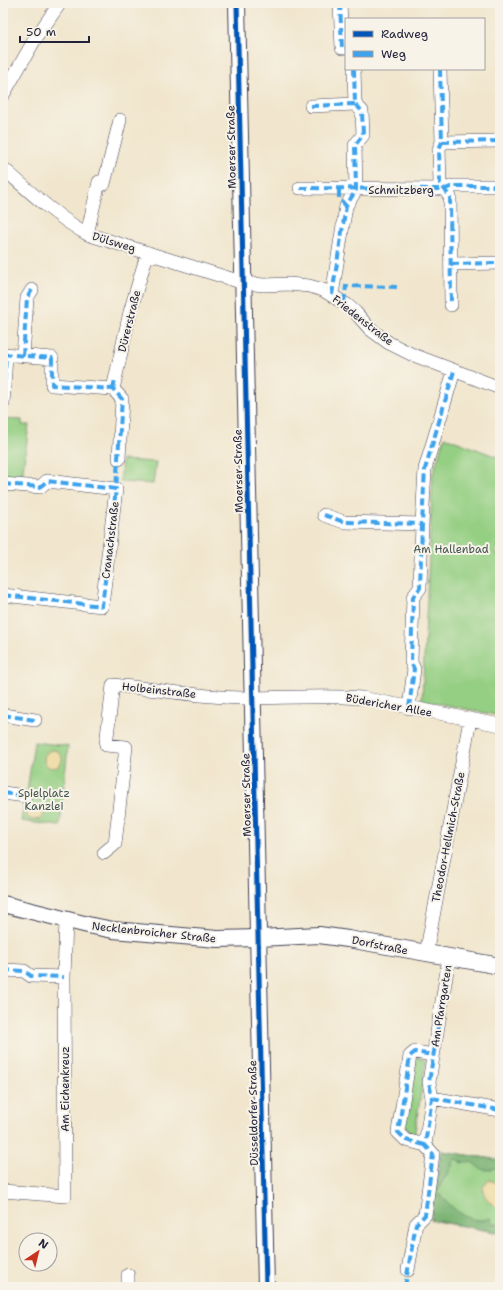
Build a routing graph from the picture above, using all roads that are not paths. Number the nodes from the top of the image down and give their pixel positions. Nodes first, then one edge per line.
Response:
1 (60, 3) edge
2 (237, 3) edge
3 (340, 3) edge
4 (345, 48) edge
5 (354, 70) edge
6 (440, 70) edge
7 (3, 95) edge
8 (355, 104) junction
9 (311, 106) dead end
10 (120, 120) dead end
11 (500, 141) edge
12 (442, 142) junction
13 (3, 168) edge
14 (500, 186) edge
15 (300, 188) dead end
16 (445, 189) junction
17 (339, 190) junction
18 (356, 190) junction
19 (346, 206) junction
20 (87, 234) junction
21 (149, 253) junction
22 (500, 263) edge
23 (451, 264) junction
24 (244, 283) junction
25 (32, 290) dead end
26 (332, 295) junction
27 (451, 304) dead end
28 (5, 355) edge
29 (23, 356) junction
30 (454, 371) junction
31 (500, 388) edge
32 (113, 389) junction
33 (3, 404) edge
34 (119, 458) dead end
35 (3, 484) edge
36 (324, 515) dead end
37 (422, 524) junction
38 (3, 595) edge
39 (253, 698) junction
40 (409, 708) junction
41 (3, 715) edge
42 (35, 720) dead end
43 (470, 720) junction
44 (500, 726) edge
45 (3, 793) edge
46 (25, 796) dead end
47 (104, 853) dead end
48 (3, 904) edge
49 (66, 920) junction
50 (259, 938) junction
51 (426, 954) junction
52 (449, 958) junction
53 (500, 966) edge
54 (3, 970) edge
55 (64, 978) junction
56 (433, 1055) junction
57 (432, 1098) junction
58 (500, 1110) edge
59 (426, 1145) junction
60 (3, 1191) edge
61 (408, 1270) dead end
62 (266, 1287) edge

1 - 7 street
2 - 24 main road, Moerser Straße
3 - 4 street
5 - 8 street
6 - 12 street, Schmitzberg
8 - 9 street
8 - 18 street
10 - 20 street
11 - 12 street
12 - 16 street, Schmitzberg
13 - 20 street, Dülsweg
14 - 16 street, Schmitzberg
15 - 17 street, Schmitzberg
16 - 18 street, Schmitzberg
16 - 23 street, Schmitzberg
17 - 18 street, Schmitzberg
17 - 19 street
18 - 19 street
19 - 26 street
20 - 21 street, Dülsweg
21 - 24 street, Dülsweg
21 - 32 street, Dürerstraße
22 - 23 street
23 - 27 street, Schmitzberg
24 - 26 street, Friedenstraße
24 - 39 main road, Moerser Straße
25 - 29 street
26 - 30 street, Friedenstraße
28 - 29 street
28 - 33 street
29 - 32 street
30 - 31 street, Friedenstraße
30 - 37 street
32 - 34 street
35 - 38 street, Cranachstraße
36 - 37 street
37 - 40 street
39 - 40 street, Büdericher Allee
39 - 47 street, Holbeinstraße
39 - 50 main road, Moerser Straße
40 - 43 street, Büdericher Allee
41 - 42 street
43 - 44 street, Büdericher Allee
43 - 51 street, Theodor-Hellmich-Straße
45 - 46 street
48 - 49 main road, Necklenbroicher Straße
49 - 50 main road, Necklenbroicher Straße
49 - 55 street, Am Eichenkreuz
50 - 51 main road, Dorfstraße
50 - 62 main road, Düsseldorfer Straße
51 - 52 main road, Dorfstraße
52 - 53 main road, Dorfstraße
52 - 56 street, Am Pfarrgarten
54 - 55 street
55 - 60 street, Am Eichenkreuz
56 - 57 street, Am Pfarrgarten
56 - 59 street, Am Pfarrgarten
57 - 58 street
57 - 59 street, Am Pfarrgarten
59 - 61 street, Am Pfarrgarten

